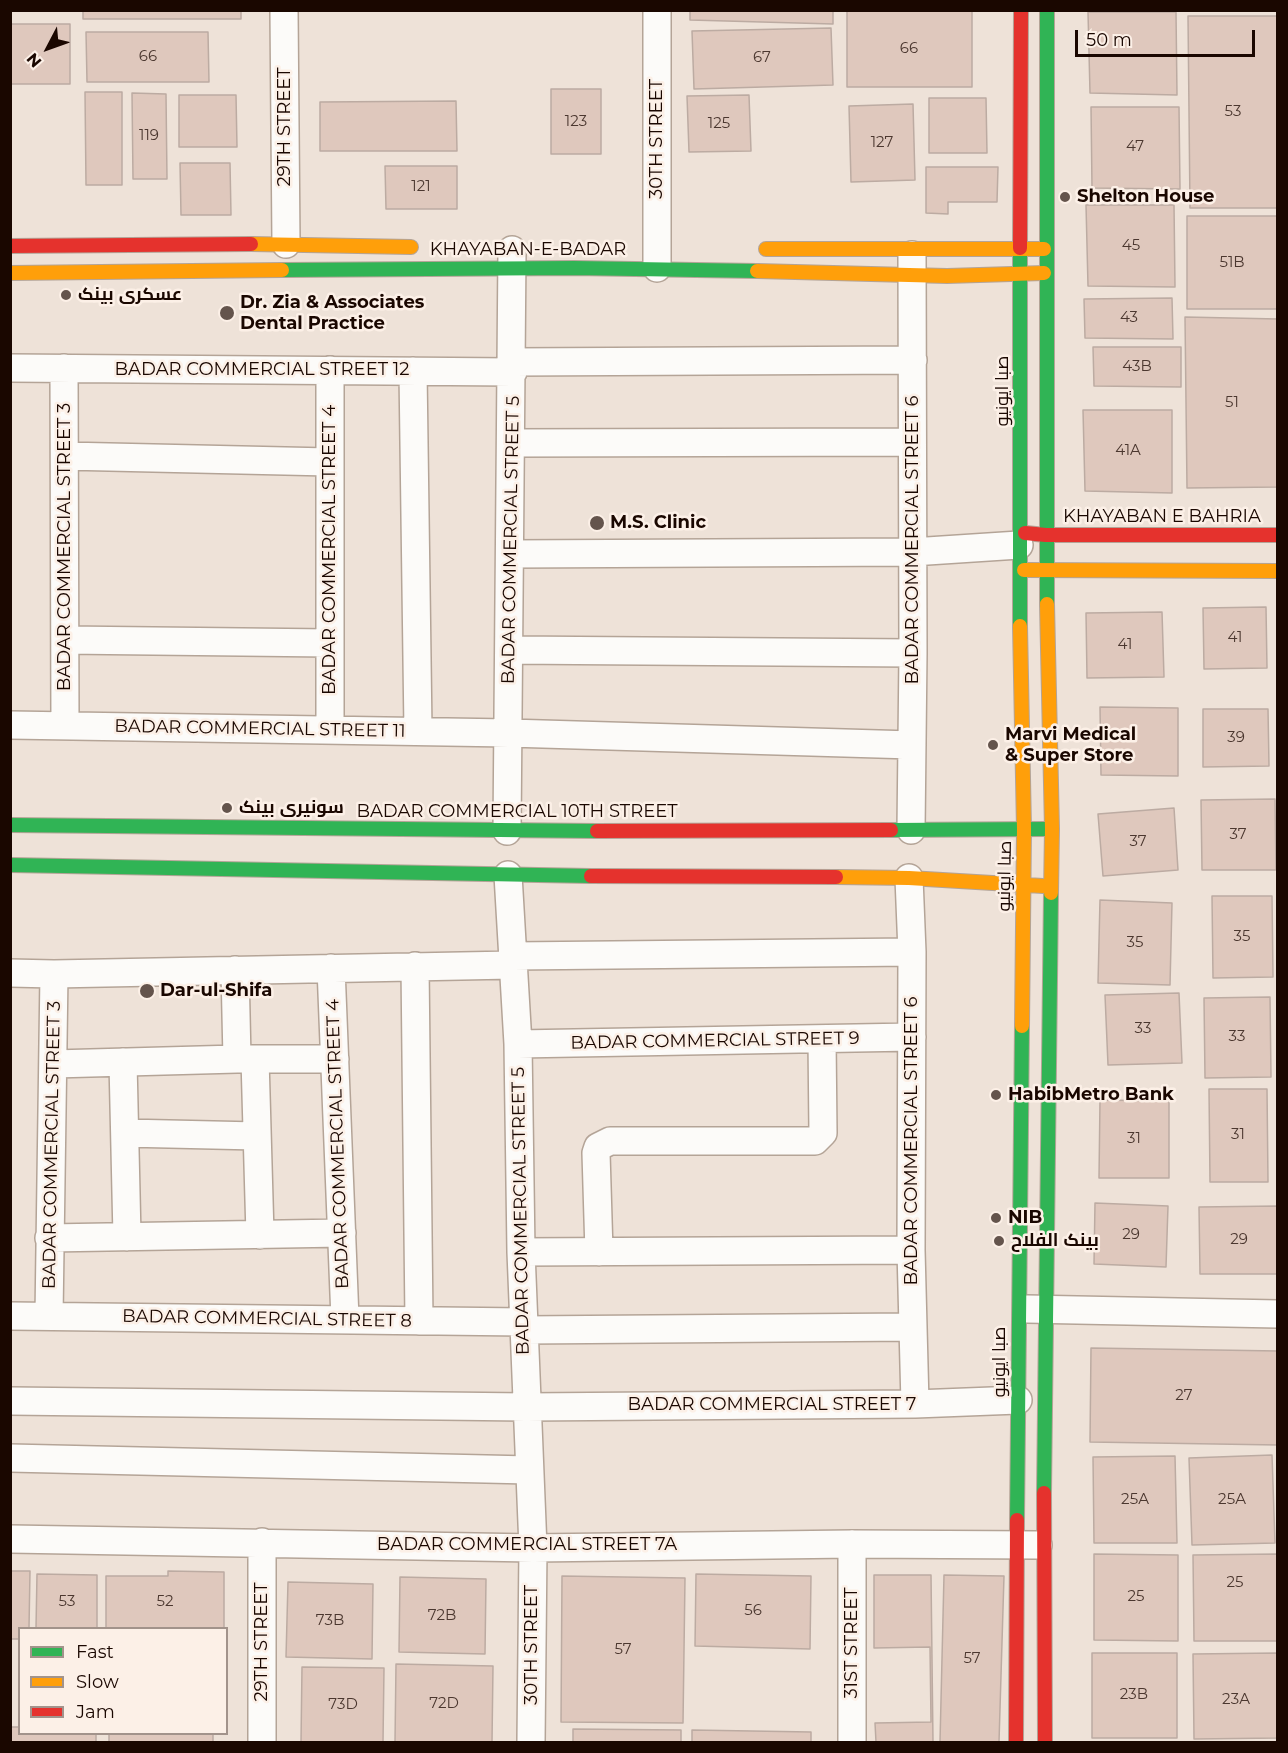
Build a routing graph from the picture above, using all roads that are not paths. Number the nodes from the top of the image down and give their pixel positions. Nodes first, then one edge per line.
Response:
1 (284, 10) edge
2 (657, 10) edge
3 (1021, 10) edge
4 (1047, 10) edge
5 (286, 244) junction
6 (10, 246) edge
7 (429, 248) dead end
8 (750, 249) dead end
9 (1022, 249) junction
10 (1046, 249) junction
11 (512, 254) junction
12 (657, 254) junction
13 (912, 262) junction
14 (1046, 272) junction
15 (10, 273) edge
16 (1021, 274) junction
17 (913, 360) junction
18 (513, 367) junction
19 (10, 368) edge
20 (64, 368) junction
21 (330, 370) junction
22 (413, 371) junction
23 (512, 442) junction
24 (912, 442) junction
25 (65, 456) junction
26 (329, 462) junction
27 (1046, 535) junction
28 (1278, 535) edge
29 (1020, 549) junction
30 (912, 552) junction
31 (511, 554) junction
32 (1046, 569) junction
33 (1278, 571) edge
34 (64, 640) junction
35 (330, 643) junction
36 (510, 650) junction
37 (913, 653) junction
38 (10, 724) edge
39 (65, 725) junction
40 (330, 730) junction
41 (418, 731) junction
42 (509, 733) junction
43 (912, 745) junction
44 (10, 825) edge
45 (1024, 829) junction
46 (1052, 829) junction
47 (911, 830) junction
48 (507, 831) junction
49 (10, 865) edge
50 (508, 875) junction
51 (909, 878) junction
52 (1022, 885) junction
53 (1051, 887) junction
54 (912, 951) junction
55 (512, 960) junction
56 (415, 966) junction
57 (332, 968) junction
58 (235, 970) junction
59 (10, 973) edge
60 (54, 974) junction
61 (912, 1037) junction
62 (822, 1039) junction
63 (518, 1044) junction
64 (246, 1059) junction
65 (335, 1059) junction
66 (123, 1062) junction
67 (54, 1064) junction
68 (124, 1133) junction
69 (257, 1136) junction
70 (342, 1233) junction
71 (260, 1235) junction
72 (127, 1237) junction
73 (49, 1238) junction
74 (911, 1250) junction
75 (599, 1251) junction
76 (521, 1252) junction
77 (1018, 1309) junction
78 (1046, 1310) junction
79 (1278, 1314) edge
80 (10, 1316) edge
81 (49, 1316) junction
82 (345, 1319) junction
83 (419, 1321) junction
84 (524, 1326) junction
85 (913, 1327) junction
86 (1018, 1400) junction
87 (10, 1401) edge
88 (915, 1404) junction
89 (526, 1407) junction
90 (10, 1458) edge
91 (529, 1470) junction
92 (10, 1539) edge
93 (262, 1542) junction
94 (852, 1544) junction
95 (1030, 1544) junction
96 (532, 1548) junction
97 (262, 1743) edge
98 (531, 1743) edge
99 (852, 1743) edge
100 (1016, 1743) edge
101 (1045, 1743) edge

1 - 5 street, 29TH STREET
2 - 12 street, 30TH STREET
3 - 9 main road, صبا ایونیو
4 - 10 main road, صبا ایونیو
5 - 6 main road, KHAYABAN-E-BADAR
5 - 7 main road, KHAYABAN-E-BADAR
8 - 13 main road, KHAYABAN-E-BADAR
9 - 10 main road, KHAYABAN-E-BADAR
9 - 13 main road, KHAYABAN-E-BADAR
9 - 16 main road, صبا ایونیو
10 - 14 main road, صبا ایونیو
11 - 12 main road, KHAYABAN-E-BADAR
11 - 15 main road, KHAYABAN-E-BADAR
11 - 18 street, BADAR COMMERCIAL STREET 5
12 - 13 main road, KHAYABAN-E-BADAR
13 - 16 main road, KHAYABAN-E-BADAR
13 - 17 street, BADAR COMMERCIAL STREET 6
14 - 16 main road, KHAYABAN-E-BADAR
14 - 27 main road, صبا ایونیو
16 - 29 main road, صبا ایونیو
17 - 18 street, BADAR COMMERCIAL STREET 12
17 - 24 street, BADAR COMMERCIAL STREET 6
18 - 22 street, BADAR COMMERCIAL STREET 12
18 - 23 street, BADAR COMMERCIAL STREET 5
19 - 20 street, BADAR COMMERCIAL STREET 12
20 - 21 street, BADAR COMMERCIAL STREET 12
20 - 25 street, BADAR COMMERCIAL STREET 3
21 - 22 street, BADAR COMMERCIAL STREET 12
21 - 26 street, BADAR COMMERCIAL STREET 4
22 - 41 street
23 - 24 street
23 - 31 street, BADAR COMMERCIAL STREET 5
24 - 30 street, BADAR COMMERCIAL STREET 6
25 - 26 street
25 - 34 street, BADAR COMMERCIAL STREET 3
26 - 35 street, BADAR COMMERCIAL STREET 4
27 - 28 main road, KHAYABAN E BAHRIA
27 - 29 main road, KHAYABAN E BAHRIA
27 - 32 main road, صبا ایونیو
29 - 30 street
29 - 32 main road
29 - 45 main road, صبا ایونیو
30 - 31 street
30 - 37 street, BADAR COMMERCIAL STREET 6
31 - 36 street, BADAR COMMERCIAL STREET 5
32 - 33 main road
32 - 46 main road, صبا ایونیو
34 - 35 street
34 - 39 street, BADAR COMMERCIAL STREET 3
35 - 40 street, BADAR COMMERCIAL STREET 4
36 - 37 street
36 - 42 street, BADAR COMMERCIAL STREET 5
37 - 43 street, BADAR COMMERCIAL STREET 6
38 - 39 street, BADAR COMMERCIAL STREET 11
39 - 40 street, BADAR COMMERCIAL STREET 11
40 - 41 street, BADAR COMMERCIAL STREET 11
41 - 42 street, BADAR COMMERCIAL STREET 11
42 - 43 street, BADAR COMMERCIAL STREET 11
42 - 48 street, BADAR COMMERCIAL STREET 5
43 - 47 street, BADAR COMMERCIAL STREET 6
44 - 48 main road, BADAR COMMERCIAL 10TH STREET
45 - 46 main road, BADAR COMMERCIAL 10TH STREET
45 - 47 main road, BADAR COMMERCIAL 10TH STREET
45 - 52 main road, صبا ایونیو
46 - 53 main road, صبا ایونیو
47 - 48 main road, BADAR COMMERCIAL 10TH STREET
49 - 50 main road
50 - 51 main road
50 - 55 street, BADAR COMMERCIAL STREET 5
51 - 52 main road
51 - 54 street, BADAR COMMERCIAL STREET 6
52 - 53 main road
52 - 77 main road, صبا ایونیو
53 - 78 main road, صبا ایونیو
54 - 55 street
54 - 61 street, BADAR COMMERCIAL STREET 6
55 - 56 street
55 - 63 street, BADAR COMMERCIAL STREET 5
56 - 57 street
56 - 83 street
57 - 58 street
57 - 65 street, BADAR COMMERCIAL STREET 4
58 - 60 street
58 - 64 street
59 - 60 street
60 - 67 street, BADAR COMMERCIAL STREET 3
61 - 62 street, BADAR COMMERCIAL STREET 9
61 - 74 street, BADAR COMMERCIAL STREET 6
62 - 63 street, BADAR COMMERCIAL STREET 9
62 - 75 street
63 - 76 street, BADAR COMMERCIAL STREET 5
64 - 65 street
64 - 66 street
64 - 69 street
65 - 70 street, BADAR COMMERCIAL STREET 4
66 - 67 street
66 - 68 street
67 - 73 street, BADAR COMMERCIAL STREET 3
68 - 69 street
68 - 72 street
69 - 71 street
70 - 71 street
70 - 82 street, BADAR COMMERCIAL STREET 4
71 - 72 street
72 - 73 street
73 - 81 street, BADAR COMMERCIAL STREET 3
74 - 75 street
74 - 85 street, BADAR COMMERCIAL STREET 6
75 - 76 street
76 - 84 street, BADAR COMMERCIAL STREET 5
77 - 78 street
77 - 86 main road, صبا ایونیو
78 - 79 street
78 - 95 main road, صبا ایونیو
80 - 81 street, BADAR COMMERCIAL STREET 8
81 - 82 street, BADAR COMMERCIAL STREET 8
82 - 83 street, BADAR COMMERCIAL STREET 8
83 - 84 street, BADAR COMMERCIAL STREET 8
84 - 85 street, BADAR COMMERCIAL STREET 8
84 - 89 street, BADAR COMMERCIAL STREET 5
85 - 88 street, BADAR COMMERCIAL STREET 6
86 - 88 street, BADAR COMMERCIAL STREET 7
86 - 95 main road, صبا ایونیو
87 - 89 street, BADAR COMMERCIAL STREET 7
88 - 89 street, BADAR COMMERCIAL STREET 7
89 - 91 street, BADAR COMMERCIAL STREET 5
90 - 91 street
91 - 96 street, BADAR COMMERCIAL STREET 5
92 - 93 street, BADAR COMMERCIAL STREET 7A
93 - 96 street, BADAR COMMERCIAL STREET 7A
93 - 97 street, 29TH STREET
94 - 95 street, BADAR COMMERCIAL STREET 7A
94 - 96 street, BADAR COMMERCIAL STREET 7A
94 - 99 street, 31ST STREET
95 - 100 main road, صبا ایونیو
95 - 101 main road, صبا ایونیو
96 - 98 street, 30TH STREET

